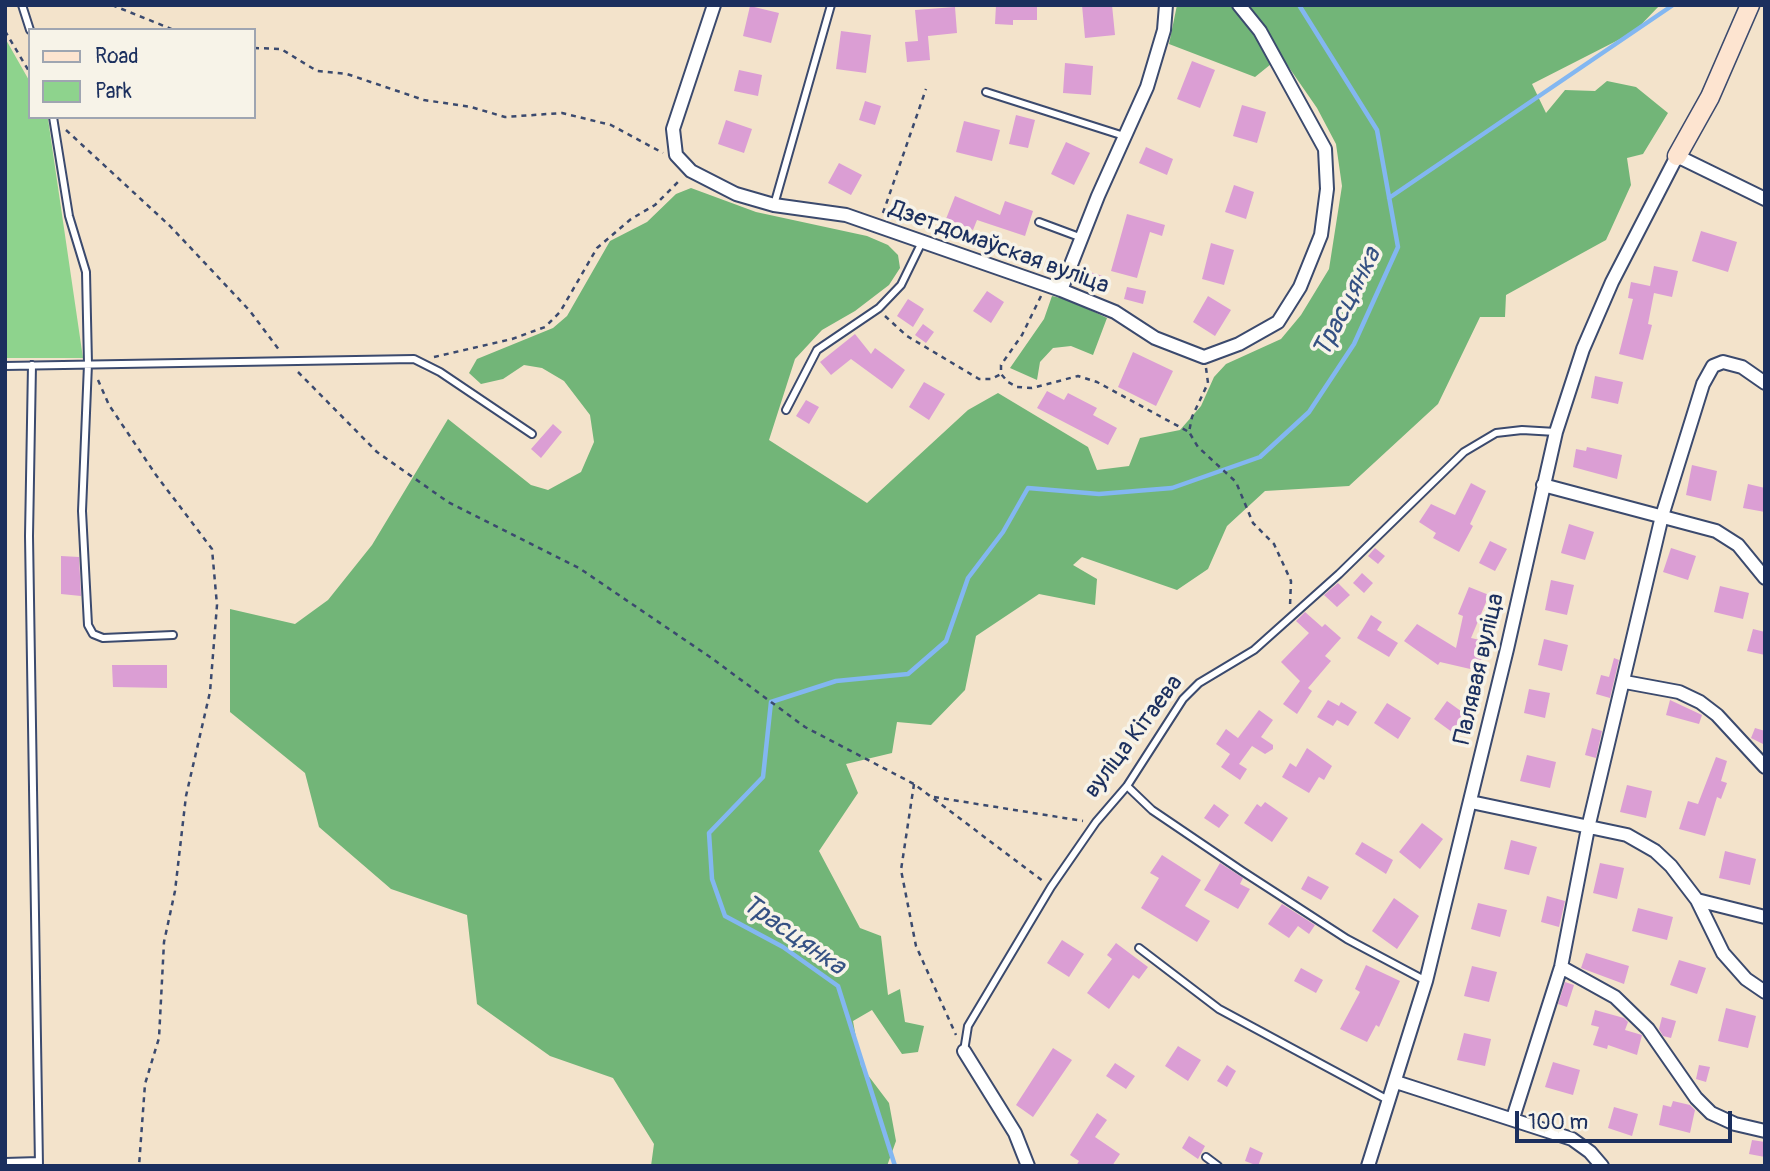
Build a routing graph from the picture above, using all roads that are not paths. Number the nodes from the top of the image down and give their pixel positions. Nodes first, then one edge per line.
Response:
1 (22, 5) edge
2 (714, 5) edge
3 (831, 5) edge
4 (1166, 5) edge
5 (1239, 5) edge
6 (1750, 5) edge
7 (29, 28) edge
8 (986, 92) dead end
9 (53, 119) edge
10 (1125, 136) junction
11 (1677, 156) junction
12 (1765, 199) edge
13 (774, 205) junction
14 (1039, 222) dead end
15 (1082, 238) junction
16 (922, 242) junction
17 (1062, 290) junction
18 (90, 364) junction
19 (32, 365) junction
20 (5, 366) edge
21 (1765, 383) edge
22 (786, 411) dead end
23 (1556, 432) junction
24 (532, 434) dead end
25 (1543, 485) junction
26 (1662, 516) junction
27 (1760, 564) edge
28 (1765, 578) edge
29 (173, 635) dead end
30 (1625, 682) junction
31 (1765, 767) edge
32 (1128, 786) junction
33 (1471, 802) junction
34 (1588, 828) junction
35 (1697, 900) junction
36 (1765, 917) edge
37 (1139, 948) dead end
38 (1561, 967) junction
39 (1426, 981) junction
40 (1765, 992) edge
41 (964, 1051) joint
42 (1396, 1082) junction
43 (1390, 1101) junction
44 (1513, 1118) junction
45 (1765, 1131) edge
46 (1206, 1157) dead end
47 (5, 1162) edge
48 (39, 1163) edge
49 (1028, 1166) edge
50 (1219, 1166) edge
51 (1368, 1166) edge
52 (1602, 1166) edge

1 - 7 lane
2 - 13 street, Дзетдомаўская вуліца
3 - 13 lane
4 - 10 street
5 - 17 street, Дзетдомаўская вуліца
6 - 11 street
8 - 10 lane
9 - 18 lane
10 - 15 street
11 - 12 street
11 - 23 street, Палявая вуліца
13 - 16 street, Дзетдомаўская вуліца
14 - 15 lane
15 - 17 street
16 - 17 street, Дзетдомаўская вуліца
16 - 22 lane
18 - 19 lane
18 - 24 lane
18 - 29 lane
19 - 20 lane
19 - 48 lane
21 - 26 street
23 - 25 street, Палявая вуліца
23 - 32 lane, вуліца Кітаева
25 - 26 street
25 - 33 street, Палявая вуліца
26 - 27 street
26 - 30 street
27 - 28 street
30 - 31 street
30 - 34 street
32 - 39 lane
32 - 41 lane, вуліца Кітаева
33 - 34 street
33 - 39 street, Палявая вуліца
34 - 35 street
34 - 38 street
35 - 36 street
35 - 40 street
37 - 43 lane
38 - 44 street
38 - 45 street
39 - 42 street, Палявая вуліца
41 - 49 street
42 - 43 street
42 - 44 street
43 - 51 street
44 - 52 street
46 - 50 lane
47 - 48 lane

